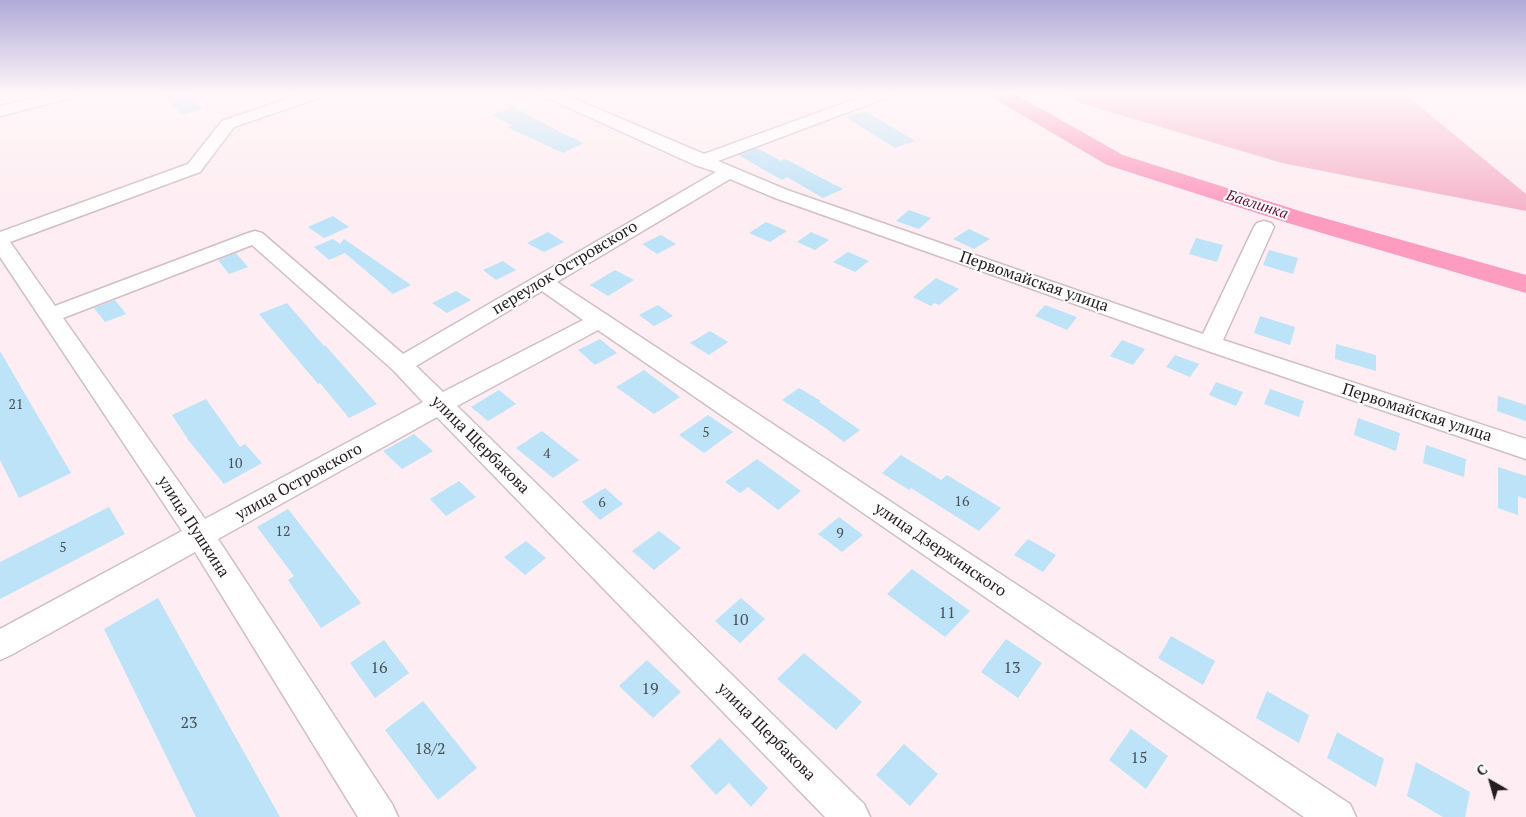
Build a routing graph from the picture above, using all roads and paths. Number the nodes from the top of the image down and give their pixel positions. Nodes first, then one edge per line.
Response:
1 (222, 132) edge
2 (637, 132) edge
3 (776, 132) edge
4 (701, 160) junction
5 (729, 172) junction
6 (1264, 227) dead end
7 (0, 240) edge
8 (543, 282) junction
9 (50, 315) junction
10 (598, 321) junction
11 (1210, 344) junction
12 (401, 365) junction
13 (440, 404) junction
14 (1526, 449) edge
15 (200, 535) junction
16 (0, 644) edge
17 (379, 817) edge
18 (851, 817) edge
19 (1338, 817) edge

1 - 7 street
2 - 4 street, Первомайская улица
3 - 4 street
4 - 5 street, Первомайская улица
5 - 8 street, переулок Островского
5 - 11 street, Первомайская улица
6 - 11 street
7 - 9 street, улица Пушкина
8 - 10 street, улица Дзержинского
8 - 12 street, переулок Островского
9 - 12 street, улица Щербакова
9 - 15 street, улица Пушкина
10 - 13 street, улица Островского
10 - 19 street, улица Дзержинского
11 - 14 street, Первомайская улица
12 - 13 street, улица Щербакова
13 - 15 street, улица Островского
13 - 18 street, улица Щербакова
15 - 16 street, улица Островского
15 - 17 street, улица Пушкина

